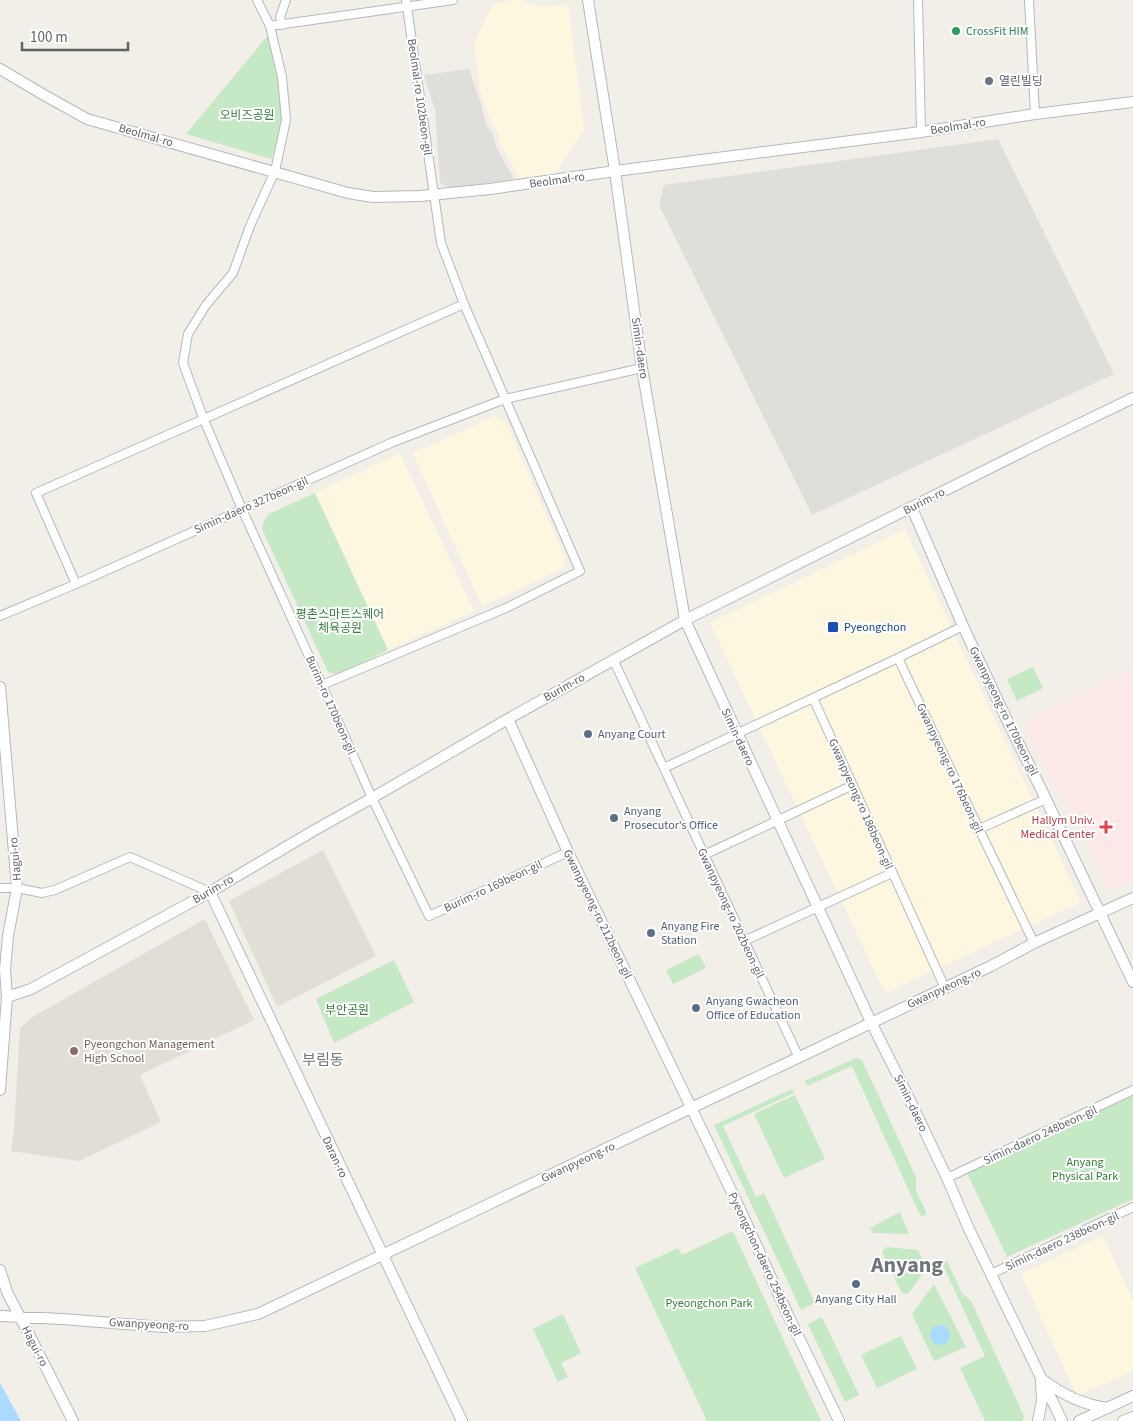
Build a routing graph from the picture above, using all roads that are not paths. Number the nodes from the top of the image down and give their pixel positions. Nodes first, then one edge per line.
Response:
1 (257, 0) edge
2 (286, 0) edge
3 (453, 0) edge
4 (588, 0) edge
5 (918, 0) edge
6 (1029, 0) edge
7 (406, 4) edge
8 (282, 25) junction
9 (270, 26) junction
10 (0, 69) edge
11 (1133, 102) edge
12 (1035, 114) junction
13 (921, 132) junction
14 (275, 171) junction
15 (614, 171) junction
16 (433, 195) junction
17 (464, 304) junction
18 (642, 368) junction
19 (1133, 398) edge
20 (504, 399) junction
21 (204, 420) junction
22 (912, 508) junction
23 (242, 509) junction
24 (76, 584) junction
25 (0, 616) edge
26 (684, 620) junction
27 (963, 626) junction
28 (898, 658) junction
29 (613, 659) junction
30 (322, 684) junction
31 (0, 687) edge
32 (813, 698) junction
33 (508, 719) junction
34 (736, 733) junction
35 (664, 768) junction
36 (853, 785) junction
37 (372, 798) junction
38 (1046, 799) junction
39 (777, 822) junction
40 (979, 829) junction
41 (568, 852) junction
42 (704, 855) junction
43 (892, 873) junction
44 (8, 888) edge
45 (210, 892) junction
46 (1133, 898) edge
47 (818, 907) junction
48 (1101, 913) junction
49 (744, 941) junction
50 (1034, 943) junction
51 (1133, 982) edge
52 (945, 988) junction
53 (7, 997) junction
54 (871, 1022) junction
55 (799, 1058) junction
56 (0, 1090) edge
57 (1133, 1090) edge
58 (691, 1108) junction
59 (947, 1178) junction
60 (1133, 1207) edge
61 (382, 1256) junction
62 (0, 1270) edge
63 (991, 1274) junction
64 (0, 1316) edge
65 (20, 1317) junction
66 (1041, 1378) junction
67 (1133, 1396) edge
68 (1108, 1408) junction
69 (1133, 1417) edge
70 (73, 1421) edge
71 (462, 1421) edge
72 (839, 1421) edge
73 (1038, 1421) edge
74 (1062, 1421) edge
75 (1079, 1421) edge
76 (1123, 1421) edge

1 - 9 street, Burim-ro 170beon-gil
2 - 8 street
3 - 7 street
4 - 15 street, Simin-daero
5 - 13 street
6 - 12 street
7 - 8 street
7 - 16 street, Beolmal-ro 102beon-gil
8 - 9 street
9 - 14 street, Burim-ro 170beon-gil
10 - 14 street, Beolmal-ro
11 - 12 street, Beolmal-ro
12 - 13 street, Beolmal-ro
13 - 15 street, Beolmal-ro
14 - 16 street, Beolmal-ro
14 - 21 street, Burim-ro 170beon-gil
15 - 16 street, Beolmal-ro
15 - 18 street, Simin-daero
16 - 17 street, Beolmal-ro 102beon-gil
17 - 20 street
17 - 21 street
18 - 20 street, Simin-daero 327beon-gil
18 - 26 street, Simin-daero
19 - 22 street, Burim-ro
20 - 23 street, Simin-daero 327beon-gil
20 - 30 street
21 - 23 street, Burim-ro 170beon-gil
21 - 24 street
22 - 26 street, Burim-ro
22 - 27 street, Gwanpyeong-ro 170beon-gil
23 - 24 street, Simin-daero 327beon-gil
23 - 30 street, Burim-ro 170beon-gil
24 - 25 street, Simin-daero 327beon-gil
26 - 29 street, Burim-ro
26 - 34 street, Simin-daero
27 - 28 street
27 - 38 street, Gwanpyeong-ro 170beon-gil
28 - 32 street
28 - 40 street, Gwanpyeong-ro 176beon-gil
29 - 33 street, Burim-ro
29 - 35 street, Gwanpyeong-ro 202beon-gil
30 - 37 street, Burim-ro 170beon-gil
31 - 44 street, Hagui-ro
32 - 34 street
32 - 36 street, Gwanpyeong-ro 186beon-gil
33 - 37 street, Burim-ro
33 - 41 street, Gwanpyeong-ro 212beon-gil
34 - 35 street
34 - 39 street, Simin-daero
35 - 42 street, Gwanpyeong-ro 202beon-gil
36 - 39 street
36 - 43 street, Gwanpyeong-ro 186beon-gil
37 - 41 street, Burim-ro 169beon-gil
37 - 45 street, Burim-ro
38 - 40 street
38 - 48 street, Gwanpyeong-ro 170beon-gil
39 - 42 street
39 - 47 street, Simin-daero
40 - 50 street, Gwanpyeong-ro 176beon-gil
41 - 58 street, Gwanpyeong-ro 212beon-gil
42 - 49 street, Gwanpyeong-ro 202beon-gil
43 - 47 street
43 - 52 street, Gwanpyeong-ro 186beon-gil
44 - 45 street
44 - 53 street, Hagui-ro
45 - 53 street, Burim-ro
45 - 61 street, Daran-ro
46 - 48 street, Gwanpyeong-ro
47 - 49 street
47 - 54 street, Simin-daero
48 - 50 street, Gwanpyeong-ro
48 - 51 street, Gwanpyeong-ro 170beon-gil
49 - 55 street, Gwanpyeong-ro 202beon-gil
50 - 52 street, Gwanpyeong-ro
52 - 54 street, Gwanpyeong-ro
53 - 56 street, Hagui-ro
54 - 55 street, Gwanpyeong-ro
54 - 59 street, Simin-daero
55 - 58 street, Gwanpyeong-ro
57 - 59 street, Simin-daero 248beon-gil
58 - 61 street, Gwanpyeong-ro
58 - 72 street, Pyeongchon-daero 254beon-gil
59 - 63 street, Simin-daero
60 - 63 street, Simin-daero 238beon-gil
61 - 65 street, Gwanpyeong-ro
61 - 71 street, Daran-ro
62 - 65 street, Hagui-ro
63 - 66 street, Simin-daero
64 - 65 street, Gwanpyeong-ro
65 - 70 street, Hagui-ro
66 - 68 street
66 - 73 street
66 - 74 street, Simin-daero
67 - 68 street
68 - 75 street
69 - 76 street

